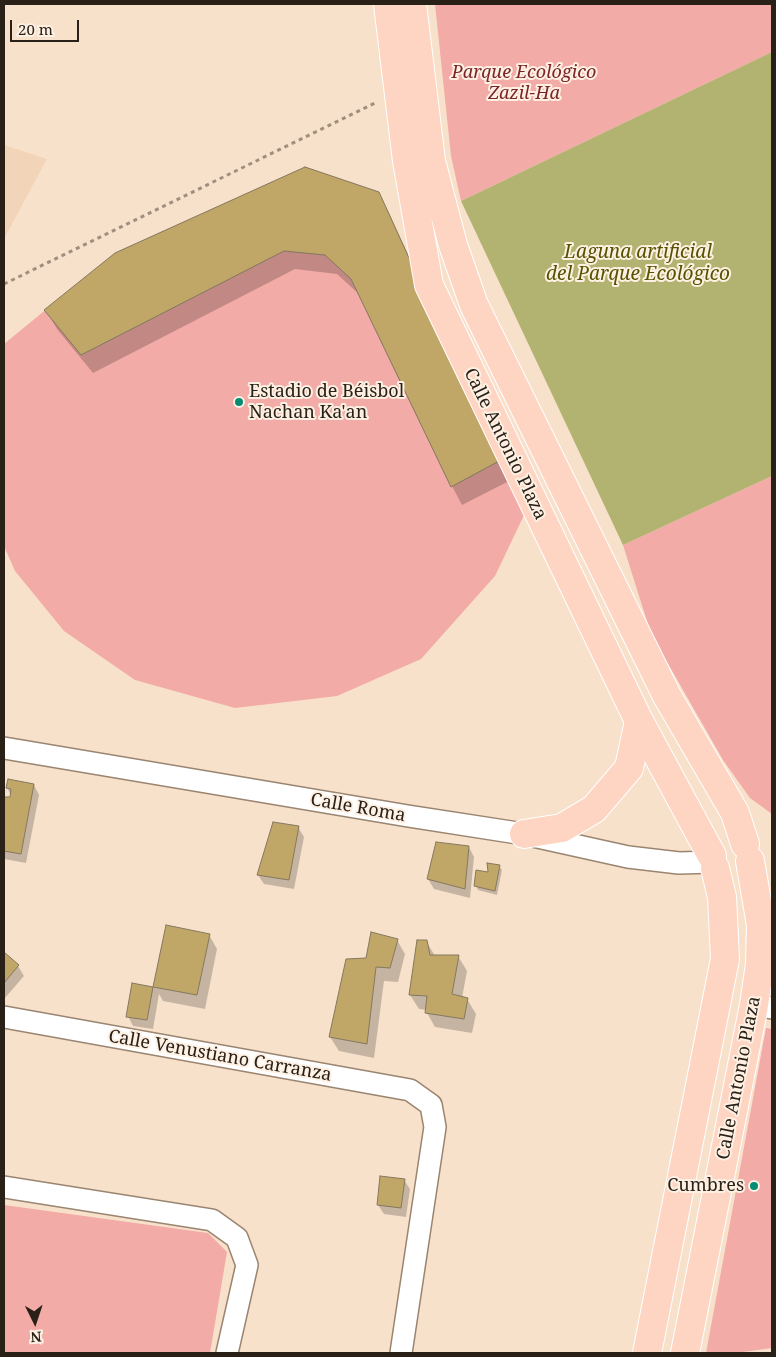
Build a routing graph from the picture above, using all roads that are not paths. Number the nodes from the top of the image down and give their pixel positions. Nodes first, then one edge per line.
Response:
1 (388, 4) edge
2 (412, 4) edge
3 (639, 720) junction
4 (4, 748) edge
5 (524, 834) junction
6 (754, 854) edge
7 (713, 862) junction
8 (763, 1006) edge
9 (4, 1017) edge
10 (4, 1187) edge
11 (227, 1353) edge
12 (401, 1353) edge
13 (647, 1353) edge
14 (685, 1353) edge

1 - 3 main road, Calle Antonio Plaza
2 - 6 main road, Calle Antonio Plaza
3 - 5 main road
3 - 7 main road, Calle Antonio Plaza
4 - 5 street, Calle Roma
5 - 7 street, Calle Roma
6 - 7 main road
6 - 8 main road, Calle Antonio Plaza
7 - 13 main road, Calle Antonio Plaza
8 - 14 main road, Calle Antonio Plaza
9 - 12 street, Calle Venustiano Carranza
10 - 11 street

